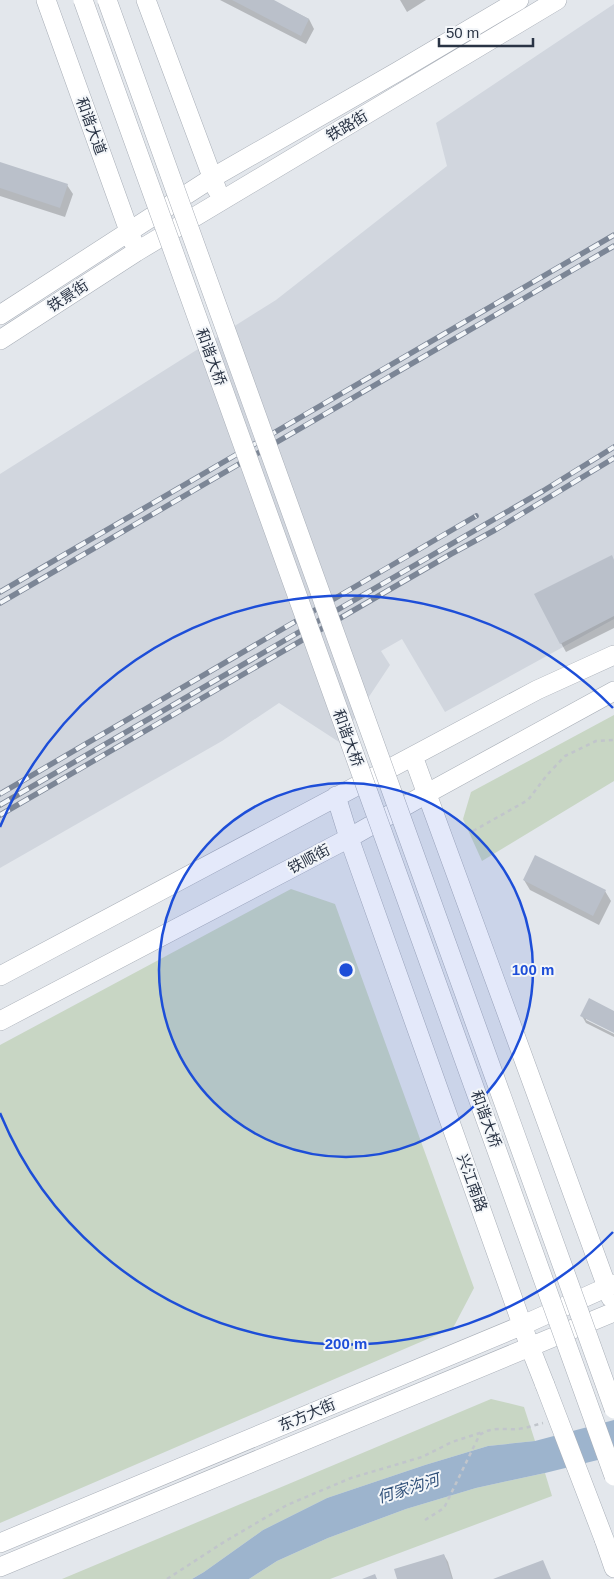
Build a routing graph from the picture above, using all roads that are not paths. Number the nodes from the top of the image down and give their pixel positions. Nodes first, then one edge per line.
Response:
1 (46, 0) edge
2 (83, 0) edge
3 (106, 0) edge
4 (146, 0) edge
5 (519, 0) edge
6 (557, 0) edge
7 (212, 178) junction
8 (221, 200) junction
9 (129, 231) junction
10 (136, 252) junction
11 (0, 315) edge
12 (0, 340) edge
13 (614, 644) edge
14 (614, 655) edge
15 (537, 690) junction
16 (614, 691) edge
17 (413, 756) junction
18 (426, 794) junction
19 (336, 796) junction
20 (349, 838) junction
21 (0, 976) edge
22 (0, 1021) edge
23 (610, 1286) edge
24 (614, 1306) edge
25 (614, 1312) edge
26 (523, 1325) junction
27 (530, 1347) junction
28 (614, 1409) edge
29 (614, 1476) edge
30 (0, 1543) edge
31 (0, 1567) edge
32 (614, 1568) edge

1 - 9 main road, 和谐大道
2 - 29 main road, 和谐大桥, bridge
3 - 28 main road, 和谐大桥, bridge
4 - 7 main road
5 - 7 main road, 铁路街
6 - 8 main road, 铁路街
7 - 8 main road
7 - 9 main road, 铁路街
8 - 10 main road, 铁路街
9 - 10 main road, 和谐大道
9 - 11 main road, 铁景街
10 - 12 main road, 铁景街
13 - 15 main road
14 - 15 main road
15 - 17 main road
16 - 18 main road, 铁顺街
17 - 18 main road
17 - 19 main road
18 - 20 main road, 铁顺街
18 - 23 main road
19 - 20 main road, 兴江南路
19 - 21 main road
20 - 22 main road, 铁顺街
20 - 26 main road, 兴江南路
23 - 24 main road
23 - 26 main road, 东方大街
25 - 27 main road, 东方大街
26 - 27 main road, 兴江南路
26 - 30 main road, 东方大街
27 - 31 main road, 东方大街
27 - 32 main road, 兴江南路, bridge

